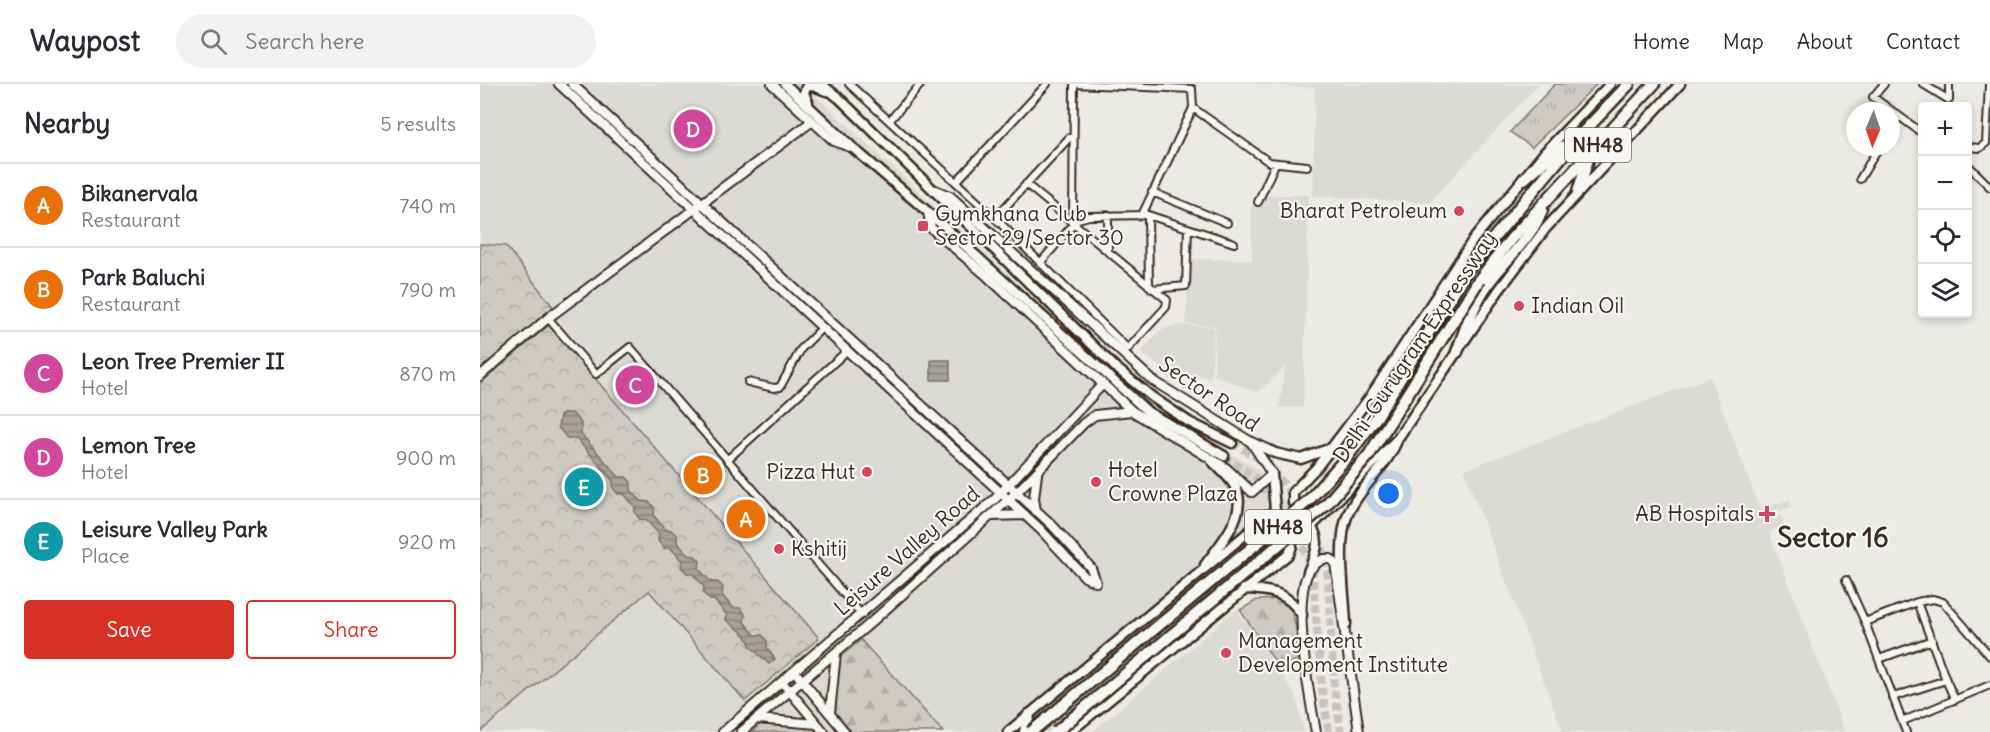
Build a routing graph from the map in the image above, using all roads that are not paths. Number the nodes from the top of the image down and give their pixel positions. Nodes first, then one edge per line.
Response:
1 (559, 84) edge
2 (572, 84) edge
3 (772, 84) edge
4 (821, 84) edge
5 (849, 84) edge
6 (921, 84) edge
7 (1047, 84) edge
8 (1074, 84) edge
9 (1610, 84) edge
10 (1629, 84) edge
11 (1654, 84) edge
12 (1680, 84) edge
13 (1884, 84) edge
14 (1923, 84) edge
15 (1949, 84) edge
16 (1989, 84) edge
17 (1118, 85) edge
18 (791, 86) edge
19 (839, 98) junction
20 (1880, 102) edge
21 (1193, 108) junction
22 (1900, 117) edge
23 (815, 119) junction
24 (891, 119) junction
25 (1918, 129) edge
26 (1069, 138) dead end
27 (1573, 143) junction
28 (1972, 147) edge
29 (1589, 156) junction
30 (1874, 156) edge
31 (1275, 164) junction
32 (1308, 166) dead end
33 (1972, 169) edge
34 (1524, 178) junction
35 (1860, 179) dead end
36 (956, 182) junction
37 (1026, 184) junction
38 (928, 187) junction
39 (1990, 187) edge
40 (1152, 192) junction
41 (1578, 192) junction
42 (1258, 202) dead end
43 (698, 206) junction
44 (1543, 207) junction
45 (928, 212) junction
46 (1108, 215) junction
47 (1145, 215) junction
48 (995, 218) junction
49 (1227, 223) dead end
50 (1073, 225) junction
51 (1188, 228) junction
52 (1234, 243) dead end
53 (1108, 252) junction
54 (1041, 262) junction
55 (1150, 288) junction
56 (548, 318) junction
57 (823, 327) junction
58 (848, 350) junction
59 (1126, 351) junction
60 (1457, 352) junction
61 (480, 376) edge
62 (748, 382) dead end
63 (1103, 384) junction
64 (1132, 411) junction
65 (1398, 438) junction
66 (1251, 442) junction
67 (1232, 443) tunnel mouth
68 (1332, 448) junction
69 (1224, 456) tunnel mouth
70 (728, 459) junction
71 (1212, 460) junction
72 (1037, 474) junction
73 (1272, 474) junction
74 (1009, 485) junction
75 (1001, 493) junction
76 (1016, 493) junction
77 (1009, 500) junction
78 (1275, 510) junction
79 (1036, 511) junction
80 (1025, 515) junction
81 (991, 516) junction
82 (1311, 527) junction
83 (1308, 572) junction
84 (1196, 578) junction
85 (1846, 580) dead end
86 (1244, 589) junction
87 (1917, 602) junction
88 (862, 615) junction
89 (1302, 615) junction
90 (1865, 622) junction
91 (1346, 624) junction
92 (1932, 640) junction
93 (836, 652) junction
94 (1990, 656) edge
95 (1879, 659) junction
96 (795, 672) junction
97 (1946, 680) junction
98 (802, 681) junction
99 (782, 682) junction
100 (1990, 686) edge
101 (789, 692) junction
102 (1893, 697) junction
103 (1956, 700) junction
104 (819, 701) junction
105 (806, 710) junction
106 (830, 713) junction
107 (1029, 715) junction
108 (757, 719) junction
109 (1902, 721) junction
110 (817, 724) junction
111 (723, 732) edge
112 (741, 732) edge
113 (824, 732) edge
114 (845, 732) edge
115 (1008, 732) edge
116 (1025, 732) edge
117 (1031, 732) edge
118 (1056, 732) edge
119 (1070, 732) edge
120 (1316, 732) edge
121 (1359, 732) edge
122 (1906, 732) edge

1 - 43 street
2 - 43 street
3 - 23 street
4 - 19 main road, Sector Road
5 - 24 street
6 - 24 street
7 - 36 street
8 - 17 street
8 - 50 street
9 - 34 main road
10 - 27 highway, Delhi-Gurugram Expressway / NH48
11 - 29 highway, Delhi-Gurugram Expressway / NH48
12 - 41 main road
13 - 20 street
14 - 15 street
16 - 28 street
17 - 21 street
18 - 23 main road
19 - 23 main road
19 - 38 main road, Sector Road
21 - 31 street
21 - 40 street
22 - 25 street
23 - 43 street
23 - 45 main road
24 - 36 street
26 - 37 street
27 - 34 highway
27 - 117 highway, Delhi-Gurugram Expressway / NH48, bridge
29 - 41 highway
29 - 44 highway, Delhi-Gurugram Expressway / NH48
30 - 35 street
31 - 32 street
31 - 42 street
33 - 39 street
34 - 68 main road
36 - 48 street
37 - 48 street
37 - 50 street
38 - 59 street, Sector Road
38 - 67 main road
40 - 47 street
40 - 49 street
41 - 60 main road
43 - 56 street
43 - 57 street
43 - 74 street
44 - 60 highway
44 - 118 highway, Delhi-Gurugram Expressway / NH48, bridge
45 - 63 street
45 - 69 main road
46 - 47 street
46 - 50 street
46 - 53 street
47 - 51 street
47 - 55 street
48 - 54 street
50 - 53 street
50 - 54 street
51 - 52 street
51 - 55 street
53 - 55 street
54 - 59 street
55 - 59 street
56 - 61 street
56 - 70 street
57 - 58 street
57 - 62 street
58 - 70 street
58 - 75 street
59 - 66 street, Sector Road
60 - 65 main road
63 - 64 street
63 - 74 street, Leisure Valley Road
64 - 71 street
64 - 72 street, Leisure Valley Road
65 - 82 main road
65 - 91 main road
66 - 68 main road
66 - 73 street, Sector Road
68 - 82 main road
70 - 88 street
71 - 73 street
71 - 84 main road
72 - 76 street, Leisure Valley Road
72 - 79 street
73 - 78 main road
74 - 75 street, Leisure Valley Road
74 - 76 street
75 - 77 street
75 - 88 street, Leisure Valley Road
76 - 77 street, Leisure Valley Road
76 - 79 street
77 - 80 street
77 - 81 street, Leisure Valley Road
78 - 84 main road
78 - 86 main road
79 - 80 street
80 - 81 street
81 - 93 street, Leisure Valley Road
82 - 83 main road
83 - 89 street
83 - 91 street
84 - 107 main road
85 - 90 street
86 - 89 main road
86 - 119 main road
87 - 90 street
87 - 92 street
87 - 94 street
88 - 96 street, Leisure Valley Road
89 - 120 street
90 - 95 street
91 - 121 street
92 - 95 street
92 - 97 street
93 - 98 street, Leisure Valley Road
93 - 106 street
95 - 102 street
96 - 98 street
96 - 99 street, Leisure Valley Road
97 - 102 street
97 - 103 street
98 - 101 street, Leisure Valley Road
98 - 104 street
99 - 101 street
99 - 111 street, Leisure Valley Road
100 - 103 street
101 - 105 street
101 - 108 street, Leisure Valley Road
102 - 109 street
103 - 109 street
104 - 105 street
104 - 106 street
105 - 110 street
106 - 114 street
107 - 115 main road
107 - 116 highway
108 - 110 street
108 - 112 street, Leisure Valley Road
109 - 122 street
110 - 113 street

